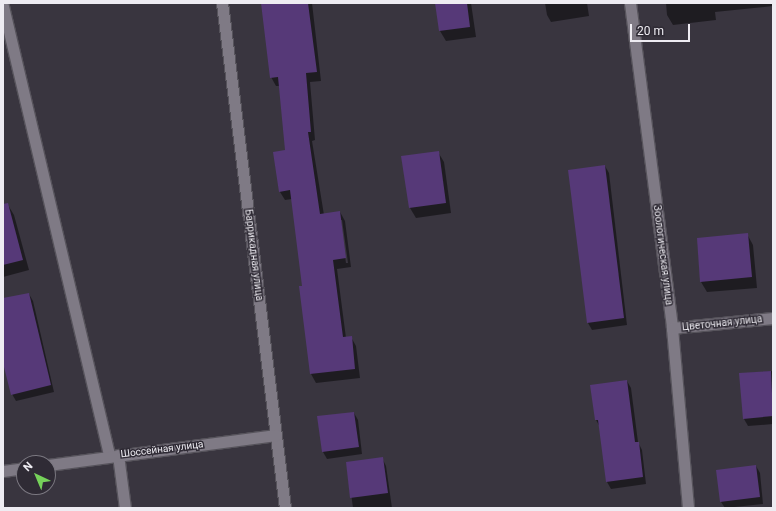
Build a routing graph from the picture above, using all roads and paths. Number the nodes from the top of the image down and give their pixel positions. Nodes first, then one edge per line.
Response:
1 (222, 3) edge
2 (630, 3) edge
3 (3, 6) edge
4 (773, 318) edge
5 (672, 328) junction
6 (276, 435) junction
7 (114, 455) junction
8 (56, 463) edge
9 (16, 469) edge
10 (3, 471) edge
11 (125, 508) edge
12 (285, 508) edge
13 (688, 508) edge

1 - 6 street, Баррикадная улица
2 - 5 street, Зоологическая улица
3 - 7 street
4 - 5 street, Цветочная улица
5 - 13 street, Зоологическая улица
6 - 7 street, Шоссейная улица
6 - 12 street, Баррикадная улица
7 - 8 street, Шоссейная улица
7 - 11 street
9 - 10 street

